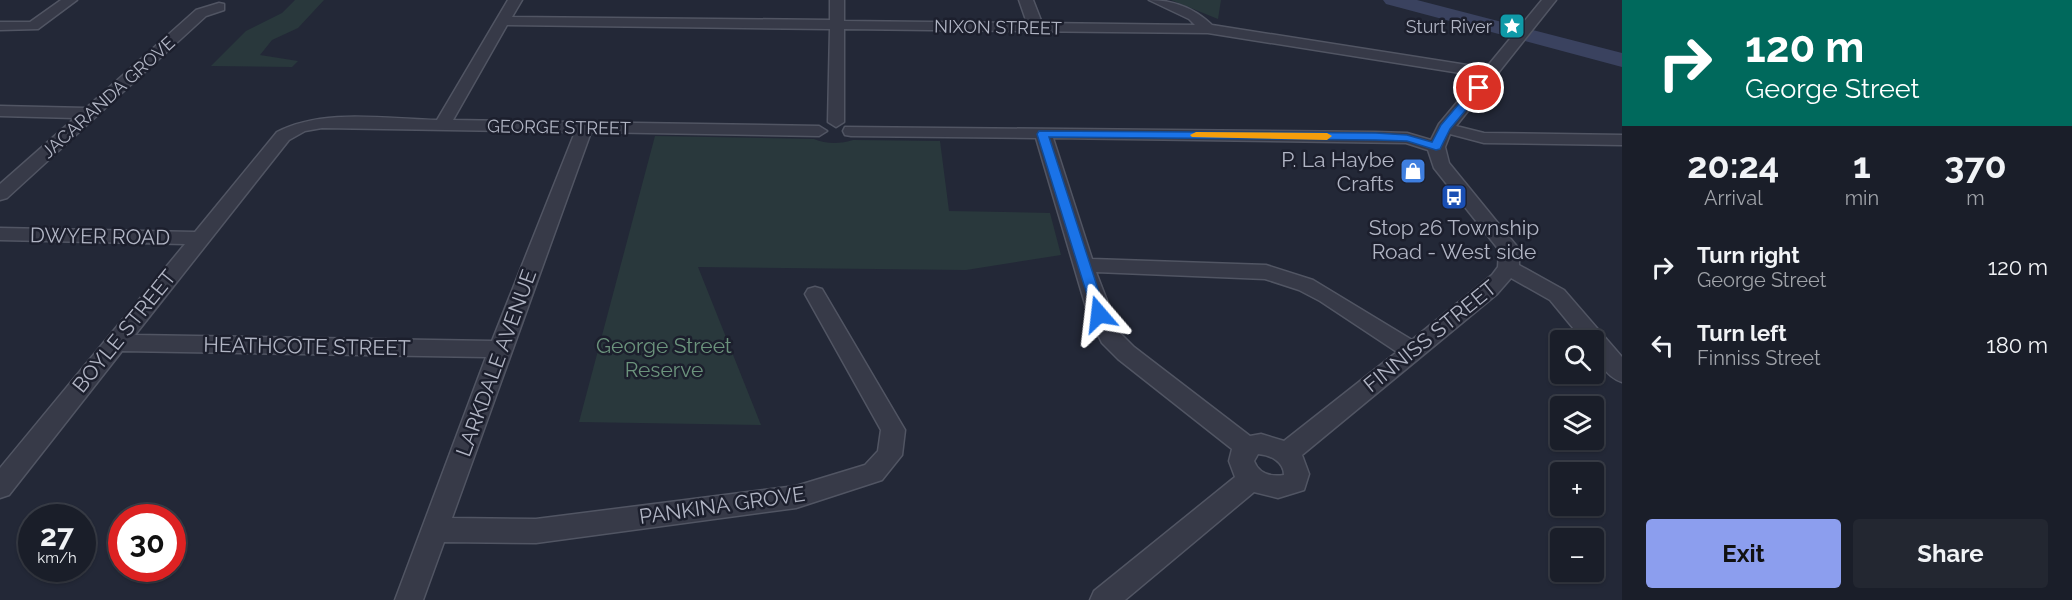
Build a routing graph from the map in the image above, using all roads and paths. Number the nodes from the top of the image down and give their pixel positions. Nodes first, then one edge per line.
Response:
1 (70, 0) edge
2 (515, 0) edge
3 (837, 0) edge
4 (1026, 0) edge
5 (1156, 0) edge
6 (1549, 0) edge
7 (219, 7) dead end
8 (502, 21) junction
9 (837, 25) junction
10 (0, 26) edge
11 (1036, 27) junction
12 (1208, 29) junction
13 (1491, 73) junction
14 (0, 111) edge
15 (90, 113) junction
16 (442, 125) junction
17 (585, 127) junction
18 (300, 128) joint
19 (1445, 128) junction
20 (835, 133) junction
21 (1043, 134) junction
22 (1622, 140) edge
23 (1436, 147) junction
24 (0, 194) edge
25 (0, 234) edge
26 (199, 238) junction
27 (1083, 265) junction
28 (1509, 269) junction
29 (815, 294) dead end
30 (114, 343) junction
31 (500, 349) junction
32 (1412, 351) junction
33 (1620, 369) edge
34 (1246, 447) junction
35 (1286, 454) junction
36 (1253, 478) junction
37 (0, 487) edge
38 (434, 530) junction
39 (409, 600) edge
40 (1104, 600) edge

1 - 10 street
2 - 8 street
3 - 9 street
4 - 11 street
5 - 12 street
6 - 13 street
7 - 15 street, JACARANDA GROVE
8 - 9 street, NIXON STREET
8 - 16 street
9 - 11 street, NIXON STREET
9 - 20 street
11 - 12 street, NIXON STREET
12 - 13 street, NIXON STREET
13 - 19 street
14 - 15 street
15 - 24 street, JACARANDA GROVE
16 - 17 street, GEORGE STREET
16 - 18 street, GEORGE STREET
17 - 20 street, GEORGE STREET
17 - 31 street, LARKDALE AVENUE
18 - 26 street, BOYLE STREET
19 - 22 street
19 - 23 street
20 - 21 street, GEORGE STREET
21 - 23 street, GEORGE STREET
21 - 27 street
23 - 28 street, FINNISS STREET
25 - 26 street, DWYER ROAD
26 - 30 street, BOYLE STREET
27 - 32 street
27 - 34 street
28 - 32 street, FINNISS STREET
28 - 33 street
29 - 38 street, PANKINA GROVE
30 - 31 street, HEATHCOTE STREET
30 - 37 street, BOYLE STREET
31 - 38 street, LARKDALE AVENUE
32 - 35 street, FINNISS STREET
34 - 35 street
34 - 36 street
35 - 36 street
36 - 40 street
38 - 39 street, LARKDALE AVENUE

